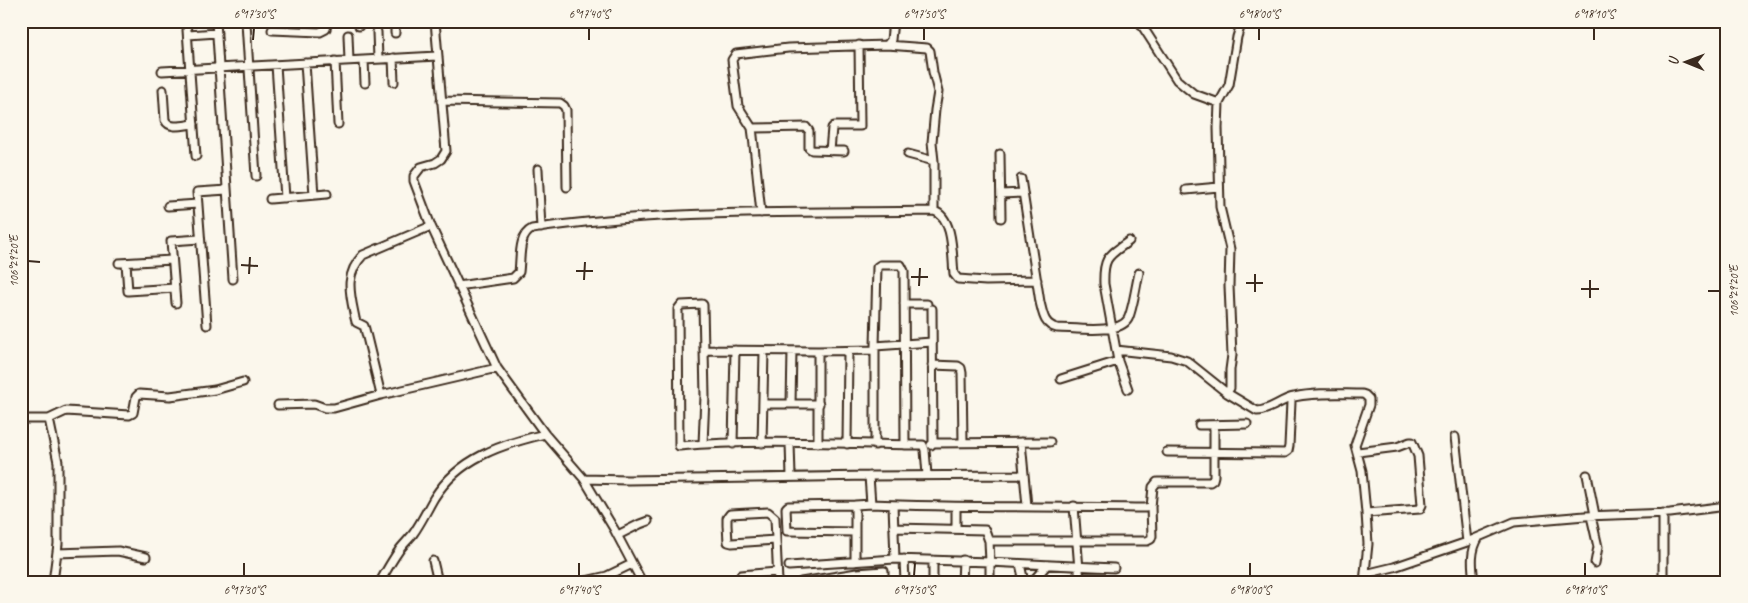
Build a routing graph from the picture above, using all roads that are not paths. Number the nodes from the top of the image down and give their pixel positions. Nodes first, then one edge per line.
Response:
1 (216, 21) edge
2 (328, 21) edge
3 (395, 21) edge
4 (435, 21) edge
5 (893, 21) edge
6 (1139, 21) edge
7 (1242, 21) edge
8 (246, 23) dead end
9 (272, 30) dead end
10 (377, 32) dead end
11 (394, 32) dead end
12 (217, 33) junction
13 (348, 35) dead end
14 (887, 45) junction
15 (859, 46) junction
16 (438, 56) junction
17 (393, 58) junction
18 (378, 59) junction
19 (349, 60) junction
20 (364, 60) junction
21 (335, 61) junction
22 (305, 63) junction
23 (276, 65) junction
24 (249, 66) junction
25 (219, 68) junction
26 (190, 70) junction
27 (162, 71) dead end
28 (394, 82) dead end
29 (365, 83) dead end
30 (163, 90) dead end
31 (441, 101) junction
32 (1219, 103) junction
33 (194, 124) junction
34 (338, 124) dead end
35 (752, 128) junction
36 (830, 151) junction
37 (844, 151) dead end
38 (908, 154) dead end
39 (1000, 154) dead end
40 (196, 156) dead end
41 (934, 161) junction
42 (538, 169) dead end
43 (256, 176) dead end
44 (1021, 179) dead end
45 (567, 187) dead end
46 (1219, 187) junction
47 (227, 190) junction
48 (1186, 190) dead end
49 (327, 194) dead end
50 (1001, 194) junction
51 (1023, 194) junction
52 (314, 195) junction
53 (285, 198) junction
54 (270, 199) dead end
55 (198, 204) junction
56 (168, 206) dead end
57 (934, 211) junction
58 (761, 213) junction
59 (1001, 218) dead end
60 (431, 226) junction
61 (541, 228) junction
62 (200, 239) junction
63 (1129, 241) dead end
64 (172, 260) junction
65 (1139, 273) dead end
66 (233, 279) dead end
67 (1037, 280) junction
68 (458, 286) junction
69 (175, 288) junction
70 (176, 303) dead end
71 (904, 304) junction
72 (206, 325) dead end
73 (1113, 329) junction
74 (932, 342) junction
75 (904, 345) junction
76 (875, 348) junction
77 (704, 350) junction
78 (735, 350) junction
79 (1116, 350) junction
80 (764, 351) junction
81 (792, 351) junction
82 (848, 351) junction
83 (818, 352) junction
84 (1118, 361) junction
85 (932, 365) junction
86 (497, 368) junction
87 (1061, 379) dead end
88 (243, 382) dead end
89 (1128, 389) dead end
90 (1227, 393) junction
91 (380, 395) junction
92 (1291, 402) dead end
93 (763, 404) junction
94 (791, 404) junction
95 (818, 404) junction
96 (278, 405) dead end
97 (21, 418) edge
98 (49, 419) junction
99 (1247, 424) dead end
100 (1199, 425) dead end
101 (1214, 425) junction
102 (545, 434) junction
103 (1456, 437) dead end
104 (962, 442) junction
105 (1021, 442) junction
106 (1050, 442) dead end
107 (762, 443) junction
108 (790, 443) junction
109 (818, 443) junction
110 (933, 443) junction
111 (703, 444) junction
112 (733, 444) junction
113 (847, 444) junction
114 (875, 445) junction
115 (904, 445) junction
116 (925, 450) junction
117 (1167, 452) dead end
118 (1358, 452) junction
119 (1214, 453) junction
120 (927, 475) junction
121 (1023, 475) junction
122 (1587, 475) dead end
123 (869, 476) junction
124 (791, 477) junction
125 (584, 479) junction
126 (871, 504) junction
127 (855, 505) junction
128 (893, 505) junction
129 (1027, 506) junction
130 (1074, 506) junction
131 (1727, 506) edge
132 (956, 507) junction
133 (1151, 507) junction
134 (1366, 512) junction
135 (1663, 513) junction
136 (1593, 516) junction
137 (648, 521) dead end
138 (894, 528) junction
139 (956, 529) junction
140 (855, 532) junction
141 (618, 535) junction
142 (1479, 537) junction
143 (776, 540) junction
144 (989, 541) junction
145 (1077, 541) junction
146 (1467, 542) junction
147 (56, 554) junction
148 (146, 557) dead end
149 (896, 559) junction
150 (904, 559) junction
151 (933, 560) junction
152 (963, 560) junction
153 (433, 561) dead end
154 (855, 562) junction
155 (990, 562) junction
156 (1595, 563) dead end
157 (632, 564) junction
158 (1020, 564) junction
159 (1047, 565) junction
160 (788, 566) dead end
161 (1078, 567) junction
162 (1114, 568) dead end
163 (777, 572) junction
164 (857, 573) junction
165 (1366, 574) junction
166 (741, 575) dead end
167 (829, 580) edge
168 (53, 582) edge
169 (380, 582) edge
170 (438, 582) edge
171 (581, 582) edge
172 (642, 582) edge
173 (778, 582) edge
174 (801, 582) edge
175 (857, 582) edge
176 (884, 582) edge
177 (905, 582) edge
178 (933, 582) edge
179 (962, 582) edge
180 (990, 582) edge
181 (1024, 582) edge
182 (1032, 582) edge
183 (1080, 582) edge
184 (1364, 582) edge
185 (1474, 582) edge
186 (1663, 582) edge

1 - 12 street
2 - 9 street
3 - 11 street
4 - 16 street
5 - 14 street
6 - 32 street
7 - 32 street
8 - 24 street
10 - 18 street
12 - 25 street
12 - 26 street
13 - 19 street
14 - 15 street
14 - 41 street
15 - 35 street
15 - 36 street
16 - 17 street
16 - 31 street
17 - 18 street
17 - 28 street
18 - 20 street
19 - 20 street
19 - 21 street
20 - 29 street
21 - 22 street
21 - 34 street
22 - 23 street
22 - 52 street
23 - 24 street
23 - 53 street
24 - 25 street
24 - 43 street
25 - 26 street
25 - 47 street
26 - 27 street
26 - 33 street
30 - 33 street
31 - 45 street
31 - 60 street
32 - 46 street
33 - 40 street
35 - 36 street
35 - 58 street
36 - 37 street
38 - 41 street
39 - 50 street
41 - 57 street
42 - 61 street
44 - 51 street
46 - 48 street
46 - 90 street
47 - 55 street
47 - 66 street
49 - 52 street
50 - 51 street
50 - 59 street
51 - 67 street
52 - 53 street
53 - 54 street
55 - 56 street
55 - 62 street
57 - 58 street
57 - 67 street
58 - 61 street
60 - 68 street
60 - 91 street
61 - 68 street
62 - 64 street
62 - 72 street
63 - 73 street
64 - 69 street
64 - 69 street
65 - 73 street
67 - 73 street
68 - 86 street
69 - 70 street
71 - 74 street
71 - 75 street
71 - 76 street
73 - 79 street
74 - 75 street
74 - 85 street
75 - 76 street
75 - 115 street
76 - 82 street
76 - 114 street
77 - 78 street
77 - 111 street
77 - 111 street
78 - 80 street
78 - 112 street
79 - 84 street
79 - 90 street
80 - 81 street
80 - 93 street
81 - 83 street
81 - 94 street
82 - 83 street
82 - 113 street
83 - 95 street
84 - 87 street
84 - 89 street
85 - 104 street
85 - 110 street
86 - 91 street
86 - 102 street
88 - 98 street
90 - 118 street
91 - 96 street
92 - 119 street
93 - 94 street
93 - 107 street
94 - 95 street
95 - 109 street
97 - 98 street
98 - 147 street
99 - 101 street
100 - 101 street
101 - 119 street
102 - 125 street
102 - 169 street
103 - 146 street
104 - 105 street
104 - 110 street
105 - 106 street
105 - 121 street
107 - 108 street
107 - 112 street
108 - 109 street
108 - 124 street
109 - 113 street
110 - 116 street
111 - 112 street
113 - 114 street
114 - 115 street
115 - 116 street
116 - 120 street
117 - 119 street
118 - 134 street
118 - 134 street
119 - 133 street
120 - 121 street
120 - 123 street
121 - 129 street
122 - 136 street
123 - 124 street
123 - 126 street
124 - 125 street
125 - 141 street
126 - 127 street
126 - 128 street
127 - 140 street
127 - 140 street
128 - 132 street
128 - 138 street
129 - 130 street
129 - 132 street
130 - 133 street
130 - 145 street
131 - 135 street
132 - 139 street
133 - 145 street
134 - 165 street
135 - 136 street
135 - 186 street
136 - 142 street
136 - 156 street
137 - 141 street
138 - 139 street
138 - 149 street
139 - 144 street
140 - 154 street
141 - 157 street
142 - 146 street
142 - 185 street
143 - 143 street
143 - 163 street
144 - 145 street
144 - 155 street
145 - 161 street
146 - 165 street
147 - 148 street
147 - 168 street
149 - 150 street
149 - 154 street
150 - 151 street
150 - 177 street
151 - 152 street
151 - 178 street
152 - 155 street
152 - 179 street
153 - 170 street
154 - 160 street
155 - 158 street
155 - 180 street
157 - 171 street
157 - 172 street
158 - 159 street
158 - 181 street
159 - 161 street
159 - 182 street
161 - 162 street
161 - 183 street
163 - 166 street
163 - 173 street
164 - 167 street
164 - 175 street
164 - 176 street
165 - 184 street
167 - 174 street

